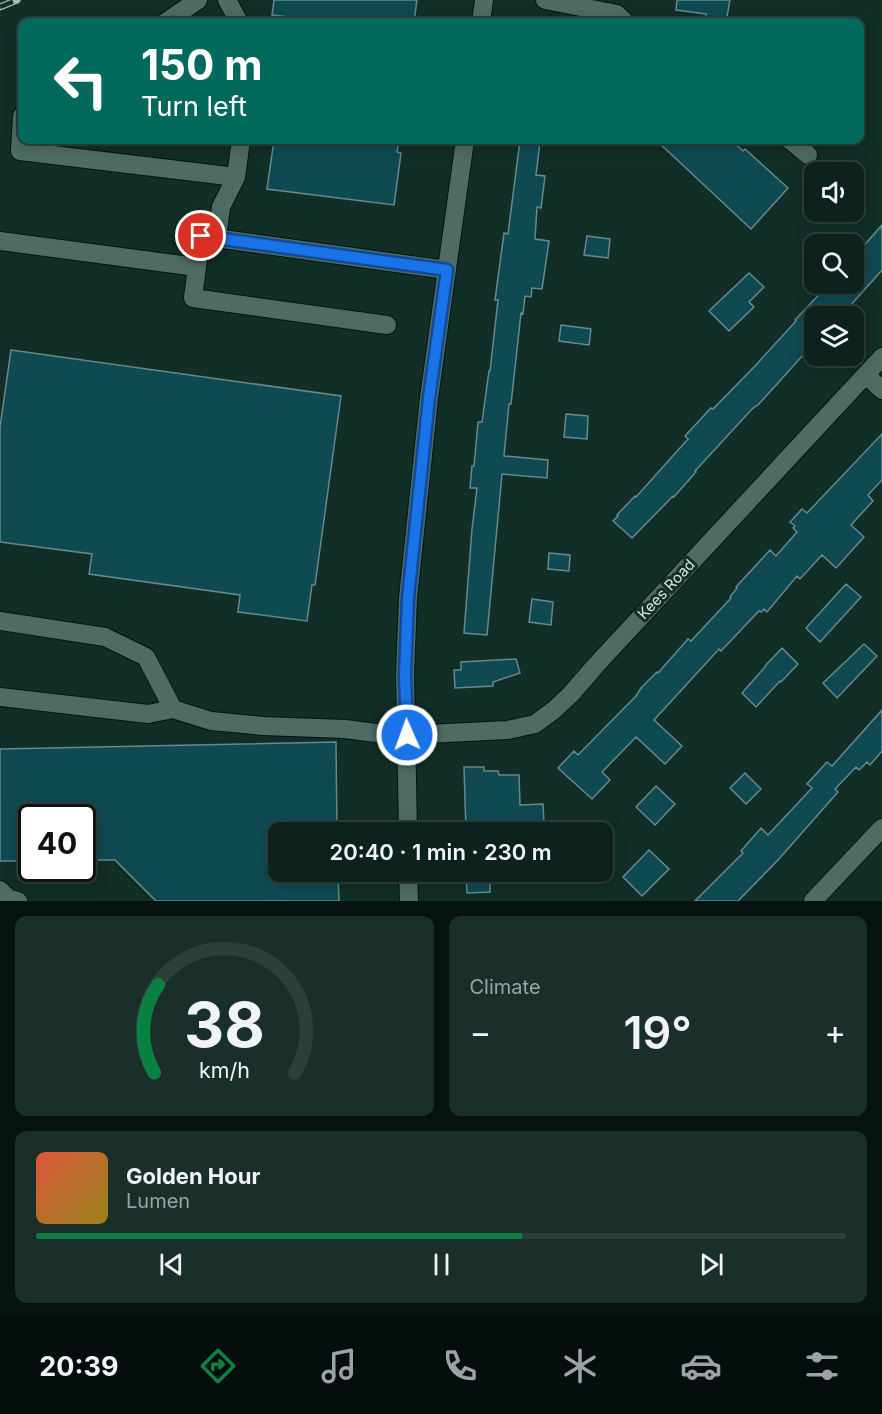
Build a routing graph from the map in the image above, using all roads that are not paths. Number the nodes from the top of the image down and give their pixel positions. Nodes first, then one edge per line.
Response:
1 (198, 0) edge
2 (227, 0) edge
3 (484, 0) edge
4 (545, 0) edge
5 (622, 12) edge
6 (172, 18) edge
7 (237, 18) edge
8 (482, 18) edge
9 (20, 144) edge
10 (240, 144) edge
11 (464, 144) edge
12 (795, 144) edge
13 (808, 155) dead end
14 (236, 177) junction
15 (217, 238) junction
16 (0, 241) edge
17 (197, 267) junction
18 (447, 270) junction
19 (387, 326) dead end
20 (882, 357) edge
21 (866, 375) junction
22 (882, 390) edge
23 (0, 621) edge
24 (0, 697) edge
25 (173, 708) junction
26 (407, 735) junction
27 (408, 822) edge
28 (882, 828) edge
29 (408, 882) edge
30 (0, 890) edge
31 (18, 901) edge
32 (409, 901) edge
33 (813, 901) edge

1 - 6 street
2 - 7 street
3 - 8 street
4 - 5 street
9 - 14 street
10 - 14 street
11 - 18 street
12 - 13 street
14 - 15 street
15 - 17 street
15 - 18 street
16 - 17 street
17 - 19 street
18 - 26 street
20 - 21 street, Kees Road
21 - 22 street
21 - 26 street, Kees Road
23 - 25 street
24 - 25 street
25 - 26 street, Kees Road
26 - 27 street
28 - 33 street
29 - 32 street
30 - 31 street

